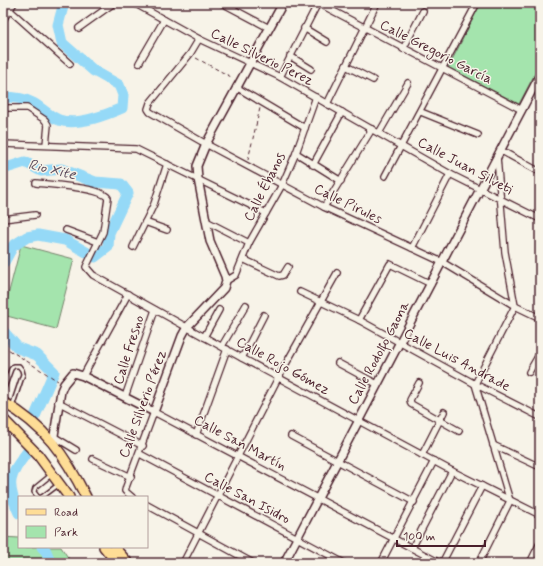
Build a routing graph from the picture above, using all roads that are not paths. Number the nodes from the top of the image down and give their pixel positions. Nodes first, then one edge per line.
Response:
1 (14, 3) edge
2 (114, 3) edge
3 (134, 3) edge
4 (222, 3) edge
5 (282, 3) edge
6 (318, 3) edge
7 (377, 3) edge
8 (477, 3) edge
9 (3, 4) edge
10 (10, 9) junction
11 (423, 11) dead end
12 (3, 20) edge
13 (164, 20) junction
14 (79, 28) dead end
15 (269, 28) junction
16 (304, 28) junction
17 (365, 29) junction
18 (199, 39) junction
19 (327, 42) dead end
20 (403, 49) junction
21 (290, 56) junction
22 (139, 63) dead end
23 (70, 64) dead end
24 (250, 64) junction
25 (346, 66) junction
26 (443, 68) junction
27 (312, 69) dead end
28 (540, 75) edge
29 (280, 77) junction
30 (373, 80) dead end
31 (408, 83) dead end
32 (238, 84) junction
33 (316, 97) junction
34 (327, 104) junction
35 (3, 108) edge
36 (522, 110) junction
37 (342, 112) junction
38 (421, 112) junction
39 (305, 128) junction
40 (372, 129) junction
41 (380, 133) junction
42 (478, 136) dead end
43 (3, 144) edge
44 (206, 144) junction
45 (46, 145) junction
46 (401, 146) junction
47 (296, 153) junction
48 (498, 153) junction
49 (167, 164) junction
50 (313, 165) junction
51 (539, 170) edge
52 (450, 174) junction
53 (385, 176) dead end
54 (198, 179) junction
55 (341, 181) junction
56 (36, 183) dead end
57 (282, 184) junction
58 (480, 187) junction
59 (499, 197) junction
60 (324, 207) junction
61 (266, 213) junction
62 (35, 215) dead end
63 (540, 218) edge
64 (3, 219) edge
65 (206, 221) junction
66 (145, 222) junction
67 (66, 230) dead end
68 (167, 230) dead end
69 (98, 242) junction
70 (249, 243) junction
71 (133, 247) dead end
72 (412, 248) junction
73 (243, 260) junction
74 (442, 262) junction
75 (288, 267) dead end
76 (337, 273) dead end
77 (226, 281) junction
78 (431, 284) junction
79 (300, 292) dead end
80 (128, 294) junction
81 (322, 301) junction
82 (246, 305) dead end
83 (515, 306) junction
84 (154, 310) junction
85 (219, 310) dead end
86 (264, 315) dead end
87 (540, 318) edge
88 (359, 320) junction
89 (187, 327) junction
90 (204, 337) junction
91 (398, 342) junction
92 (222, 346) junction
93 (227, 350) junction
94 (540, 353) edge
95 (242, 358) junction
96 (338, 364) dead end
97 (529, 372) dead end
98 (83, 376) junction
99 (278, 378) junction
100 (419, 383) dead end
101 (377, 384) junction
102 (475, 384) junction
103 (3, 391) edge
104 (125, 397) junction
105 (3, 402) edge
106 (58, 402) junction
107 (12, 407) junction
108 (154, 412) junction
109 (444, 412) dead end
110 (540, 417) edge
111 (439, 420) junction
112 (4, 421) edge
113 (358, 421) junction
114 (459, 431) dead end
115 (196, 435) junction
116 (290, 436) dead end
117 (53, 439) junction
118 (493, 445) junction
119 (143, 446) junction
120 (76, 450) dead end
121 (140, 454) junction
122 (422, 455) junction
123 (238, 456) junction
124 (93, 459) dead end
125 (434, 461) junction
126 (337, 462) junction
127 (540, 467) edge
128 (452, 471) junction
129 (53, 474) junction
130 (131, 477) junction
131 (60, 483) junction
132 (482, 486) junction
133 (37, 496) edge
134 (43, 496) edge
135 (68, 496) edge
136 (86, 496) edge
137 (131, 496) edge
138 (217, 496) junction
139 (317, 499) junction
140 (510, 501) junction
141 (414, 502) junction
142 (148, 506) edge
143 (540, 515) edge
144 (198, 534) junction
145 (297, 538) junction
146 (394, 539) junction
147 (540, 543) edge
148 (105, 548) edge
149 (115, 548) edge
150 (412, 548) junction
151 (427, 556) junction
152 (117, 563) edge
153 (128, 563) edge
154 (183, 563) edge
155 (252, 563) edge
156 (284, 563) edge
157 (344, 563) edge
158 (381, 563) edge
159 (423, 563) edge
160 (441, 563) edge
161 (479, 563) edge
162 (530, 563) edge

1 - 10 street
2 - 14 street
3 - 13 street, Calle Silverio Perez
4 - 15 street
5 - 15 street
6 - 16 street
6 - 17 street, Calle Gregorio García
7 - 17 street
8 - 26 street
9 - 10 street
10 - 12 street
10 - 23 street
11 - 20 street
13 - 18 street, Calle Silverio Perez
13 - 22 street
15 - 24 street
16 - 19 street
16 - 21 street
17 - 20 street, Calle Gregorio García
17 - 25 street
18 - 24 street, Calle Silverio Perez
18 - 44 street, Calle Pirules
20 - 26 street, Calle Gregorio García
21 - 27 street
21 - 29 street
24 - 29 street, Calle Silverio Perez
24 - 32 street
25 - 30 street
25 - 34 street
26 - 36 street, Calle Gregorio García
26 - 38 street
28 - 36 street, Calle Rodolfo Gaona
29 - 33 street, Calle Silverio Perez
31 - 41 street
32 - 39 street
32 - 44 street
33 - 34 street, Calle Silverio Perez
33 - 39 street, Calle Ébanos
34 - 37 street, Calle Silverio Perez
35 - 45 street
36 - 48 street, Calle Rodolfo Gaona
37 - 40 street, Calle Silverio Perez
37 - 50 street
38 - 42 street
38 - 46 street
39 - 47 street, Calle Ébanos
40 - 41 street, Calle Silverio Perez
40 - 55 street
41 - 46 street, Calle Juan Silveti
43 - 45 street
44 - 54 street
44 - 57 street, Calle Pirules
45 - 49 street
46 - 52 street, Calle Juan Silveti
46 - 53 street
47 - 50 street
47 - 57 street, Calle Ébanos
48 - 51 street
48 - 58 street, Calle Rodolfo Gaona
48 - 59 street
49 - 54 street
49 - 66 street
50 - 55 street
52 - 58 street, Calle Juan Silveti
52 - 72 street
54 - 61 street
54 - 65 street
55 - 60 street
56 - 69 street, Calle Rojo Gómez
57 - 60 street, Calle Pirules
57 - 61 street, Calle Ébanos
58 - 59 street, Calle Juan Silveti
58 - 74 street, Calle Rodolfo Gaona
59 - 63 street, Calle Juan Silveti
59 - 83 street
60 - 72 street, Calle Pirules
61 - 70 street, Calle Ébanos
62 - 64 street
65 - 70 street
65 - 77 street
66 - 68 street
66 - 71 street
67 - 69 street
69 - 80 street, Calle Rojo Gómez
70 - 73 street, Calle Ébanos
72 - 74 street, Calle Pirules
73 - 75 street
73 - 77 street, Calle Ébanos
74 - 78 street, Calle Rodolfo Gaona
74 - 83 street, Calle Pirules
76 - 81 street
77 - 89 street, Calle Silverio Pérez
78 - 88 street
78 - 91 street, Calle Rodolfo Gaona
79 - 81 street, Calle Luis Andrade
80 - 84 street, Calle Rojo Gómez
80 - 98 street
81 - 88 street, Calle Luis Andrade
81 - 99 street
82 - 92 street
83 - 87 street, Calle Pirules
83 - 102 street
84 - 89 street, Calle Rojo Gómez
84 - 104 street, Calle Fresno
85 - 90 street
86 - 95 street
88 - 91 street, Calle Luis Andrade
89 - 90 street, Calle Rojo Gómez
89 - 108 street, Calle Silverio Pérez
90 - 92 street, Calle Rojo Gómez
91 - 101 street, Calle Rodolfo Gaona
91 - 102 street, Calle Luis Andrade
92 - 93 street, Calle Rojo Gómez
93 - 95 street, Calle Rojo Gómez
93 - 115 street
94 - 97 street
95 - 99 street, Calle Rojo Gómez
96 - 101 street
98 - 104 street, Calle San Martín
98 - 106 street, Calle San Martín
99 - 113 street, Calle Rojo Gómez
99 - 123 street
100 - 111 street
101 - 113 street, Calle Rodolfo Gaona
102 - 110 street, Calle Luis Andrade
102 - 118 street
103 - 107 lane
104 - 108 street, Calle San Martín
105 - 107 main road
106 - 117 street
106 - 119 street
107 - 117 main road
108 - 115 street, Calle San Martín
108 - 119 street, Calle Silverio Pérez
109 - 111 street
111 - 114 street
111 - 122 street
112 - 129 main road
113 - 122 street, Calle Rojo Gómez
113 - 126 street, Calle Rodolfo Gaona
115 - 123 street, Calle San Martín
116 - 126 street
117 - 120 street
117 - 136 main road
118 - 127 street
118 - 140 street
119 - 121 street, Calle Silverio Pérez
121 - 130 street, Calle Silverio Pérez
121 - 138 street, Calle San Isidro
122 - 125 street, Calle Rojo Gómez
123 - 138 street
123 - 139 street, Calle San Martín
124 - 130 street
125 - 128 street, Calle Rojo Gómez
125 - 141 street
126 - 139 street, Calle Rodolfo Gaona
126 - 141 street
128 - 132 street, Calle Rojo Gómez
128 - 150 street
129 - 131 main road
129 - 133 lane
130 - 137 street, Calle Silverio Pérez
131 - 134 lane
131 - 135 main road
132 - 140 street, Calle Rojo Gómez
132 - 160 street
138 - 144 street
138 - 145 street, Calle San Isidro
139 - 145 street, Calle Rodolfo Gaona
139 - 146 street, Calle San Martín
140 - 143 street, Calle Rojo Gómez
140 - 161 street
141 - 146 street
142 - 144 street
144 - 154 street
144 - 155 street
145 - 156 street, Calle Rodolfo Gaona
145 - 157 street, Calle San Isidro
146 - 150 street, Calle San Martín
146 - 158 street
147 - 162 street
148 - 152 main road
149 - 153 main road
150 - 151 street, Calle San Martín
151 - 159 street
151 - 160 street, Calle San Martín

